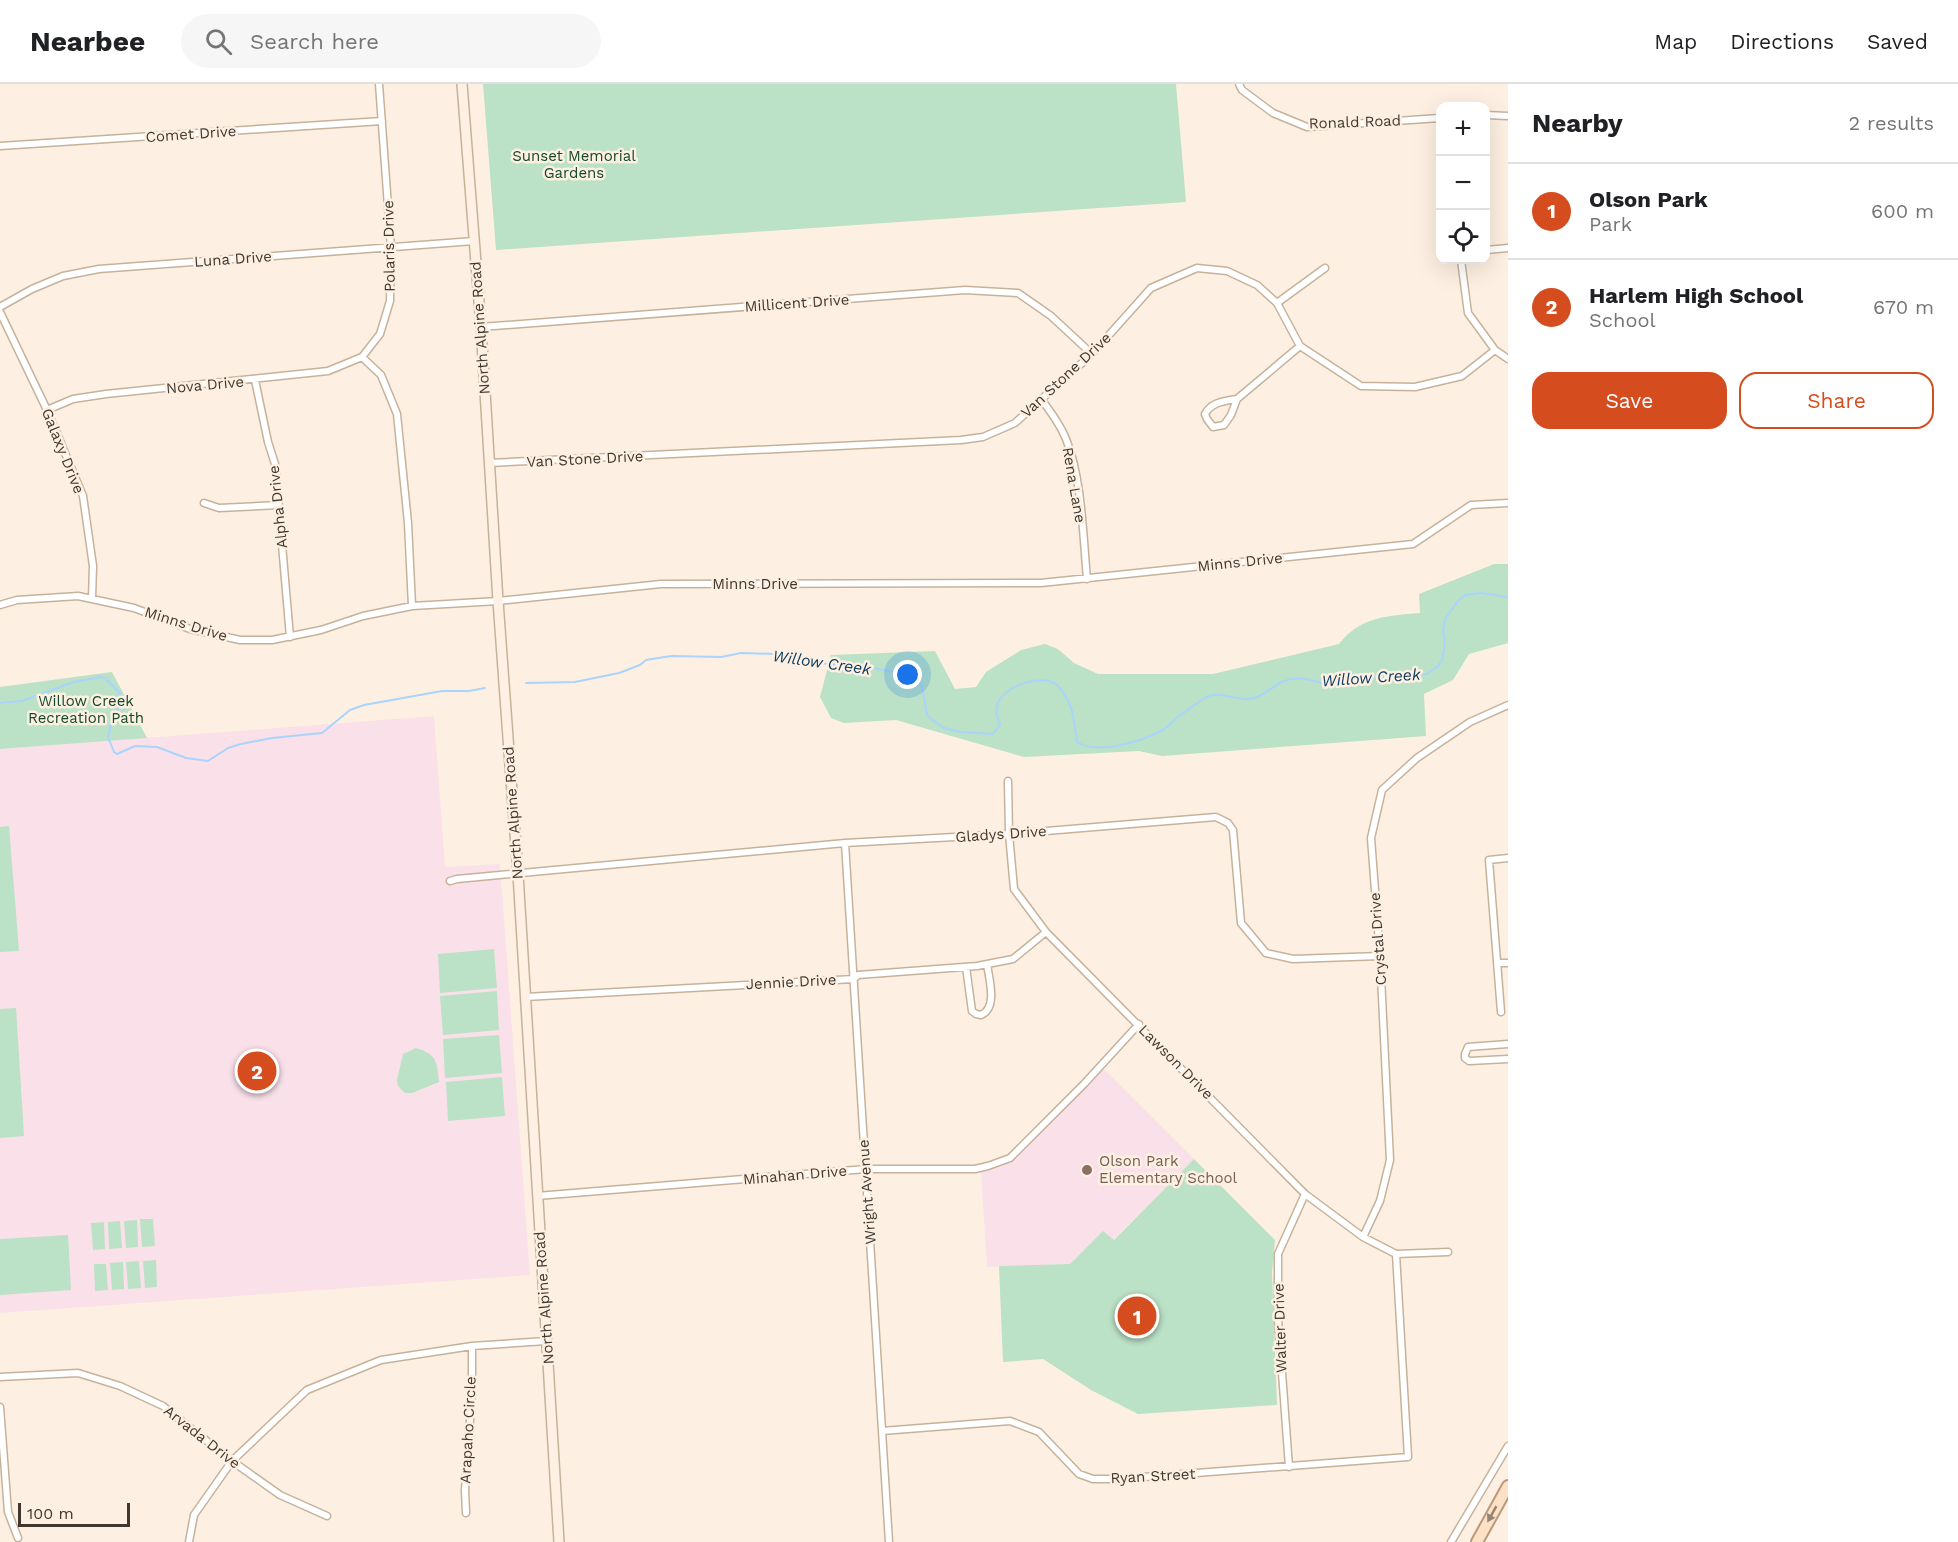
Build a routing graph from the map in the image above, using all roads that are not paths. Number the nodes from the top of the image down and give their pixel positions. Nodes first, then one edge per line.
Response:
1 (380, 84) edge
2 (462, 84) edge
3 (1241, 87) edge
4 (1490, 115) edge
5 (1508, 116) edge
6 (1436, 118) edge
7 (382, 122) junction
8 (0, 146) edge
9 (474, 241) junction
10 (391, 248) junction
11 (1508, 248) edge
12 (1490, 250) edge
13 (1462, 264) edge
14 (1325, 268) dead end
15 (1277, 303) junction
16 (0, 307) edge
17 (0, 312) edge
18 (481, 327) junction
19 (1300, 346) junction
20 (1495, 350) junction
21 (1092, 354) junction
22 (362, 357) junction
23 (1508, 359) edge
24 (255, 380) junction
25 (1041, 399) junction
26 (1237, 399) junction
27 (47, 410) junction
28 (489, 463) junction
29 (1508, 502) edge
30 (204, 503) dead end
31 (279, 505) junction
32 (1087, 579) junction
33 (92, 598) junction
34 (498, 601) junction
35 (0, 605) edge
36 (412, 606) junction
37 (290, 637) junction
38 (1508, 705) edge
39 (1008, 781) dead end
40 (1009, 834) junction
41 (846, 843) junction
42 (1508, 858) edge
43 (518, 874) junction
44 (450, 881) dead end
45 (1046, 932) junction
46 (1380, 956) junction
47 (1497, 963) junction
48 (1508, 963) edge
49 (987, 964) junction
50 (966, 967) junction
51 (854, 979) junction
52 (525, 997) junction
53 (1501, 1012) dead end
54 (1138, 1024) junction
55 (1508, 1044) edge
56 (1508, 1059) edge
57 (866, 1169) junction
58 (1305, 1194) junction
59 (537, 1196) junction
60 (1363, 1238) junction
61 (1448, 1252) dead end
62 (1396, 1254) junction
63 (546, 1341) junction
64 (472, 1346) junction
65 (0, 1377) edge
66 (0, 1407) edge
67 (882, 1431) junction
68 (1508, 1446) edge
69 (232, 1461) junction
70 (1289, 1467) junction
71 (1508, 1486) edge
72 (466, 1513) dead end
73 (327, 1516) dead end
74 (18, 1538) dead end
75 (189, 1542) edge
76 (559, 1542) edge
77 (889, 1542) edge
78 (1451, 1542) edge
79 (1477, 1542) edge

1 - 7 street, Polaris Drive
2 - 9 main road, North Alpine Road
3 - 6 street, Ronald Road
4 - 5 street
7 - 8 street, Comet Drive
7 - 10 street, Polaris Drive
9 - 10 street, Luna Drive
9 - 18 main road, North Alpine Road
10 - 16 street, Luna Drive
10 - 22 street, Polaris Drive
11 - 12 street
13 - 20 street
14 - 15 street
15 - 19 street, Van Stone Drive
15 - 21 street, Van Stone Drive
17 - 27 street, Galaxy Drive
18 - 21 street, Millicent Drive
18 - 28 main road, North Alpine Road
19 - 20 street, Van Stone Drive
19 - 26 street
20 - 23 street
21 - 25 street, Van Stone Drive
22 - 24 street, Nova Drive
22 - 36 street
24 - 27 street, Nova Drive
24 - 31 street, Alpha Drive
25 - 28 street, Van Stone Drive
25 - 32 street, Rena Lane
26 - 26 street
27 - 33 street, Galaxy Drive
28 - 34 main road, North Alpine Road
29 - 32 street, Minns Drive
30 - 31 street
31 - 37 street, Alpha Drive
32 - 34 street, Minns Drive
33 - 35 street, Minns Drive
33 - 37 street, Minns Drive
34 - 36 street, Minns Drive
34 - 43 main road, North Alpine Road
36 - 37 street, Minns Drive
38 - 46 street, Crystal Drive
39 - 40 street, Lawson Drive
40 - 41 street, Gladys Drive
40 - 45 street, Lawson Drive
40 - 46 street, Gladys Drive
41 - 43 street, Gladys Drive
41 - 51 street, Wright Avenue
42 - 47 street
43 - 44 street, Gladys Drive
43 - 52 main road, North Alpine Road
45 - 49 street, Jennie Drive
45 - 54 street, Lawson Drive
46 - 60 street, Crystal Drive
47 - 48 street
47 - 53 street
49 - 50 street, Jennie Drive
49 - 50 street
50 - 51 street, Jennie Drive
51 - 52 street, Jennie Drive
51 - 57 street, Wright Avenue
52 - 59 main road, North Alpine Road
54 - 57 street, Minahan Drive
54 - 58 street, Lawson Drive
55 - 56 street
57 - 59 street, Minahan Drive
57 - 67 street, Wright Avenue
58 - 60 street, Lawson Drive
58 - 70 street, Walter Drive
59 - 63 main road, North Alpine Road
60 - 62 street, Lawson Drive
61 - 62 street, Lawson Drive
62 - 70 street, Ryan Street
63 - 64 street
63 - 76 main road, North Alpine Road
64 - 69 street
64 - 72 street, Arapaho Circle
65 - 69 street, Arvada Drive
66 - 74 street
67 - 70 street, Ryan Street
67 - 77 street, Wright Avenue
68 - 78 street
69 - 73 street, Arvada Drive
69 - 75 street
71 -> 79 main road

